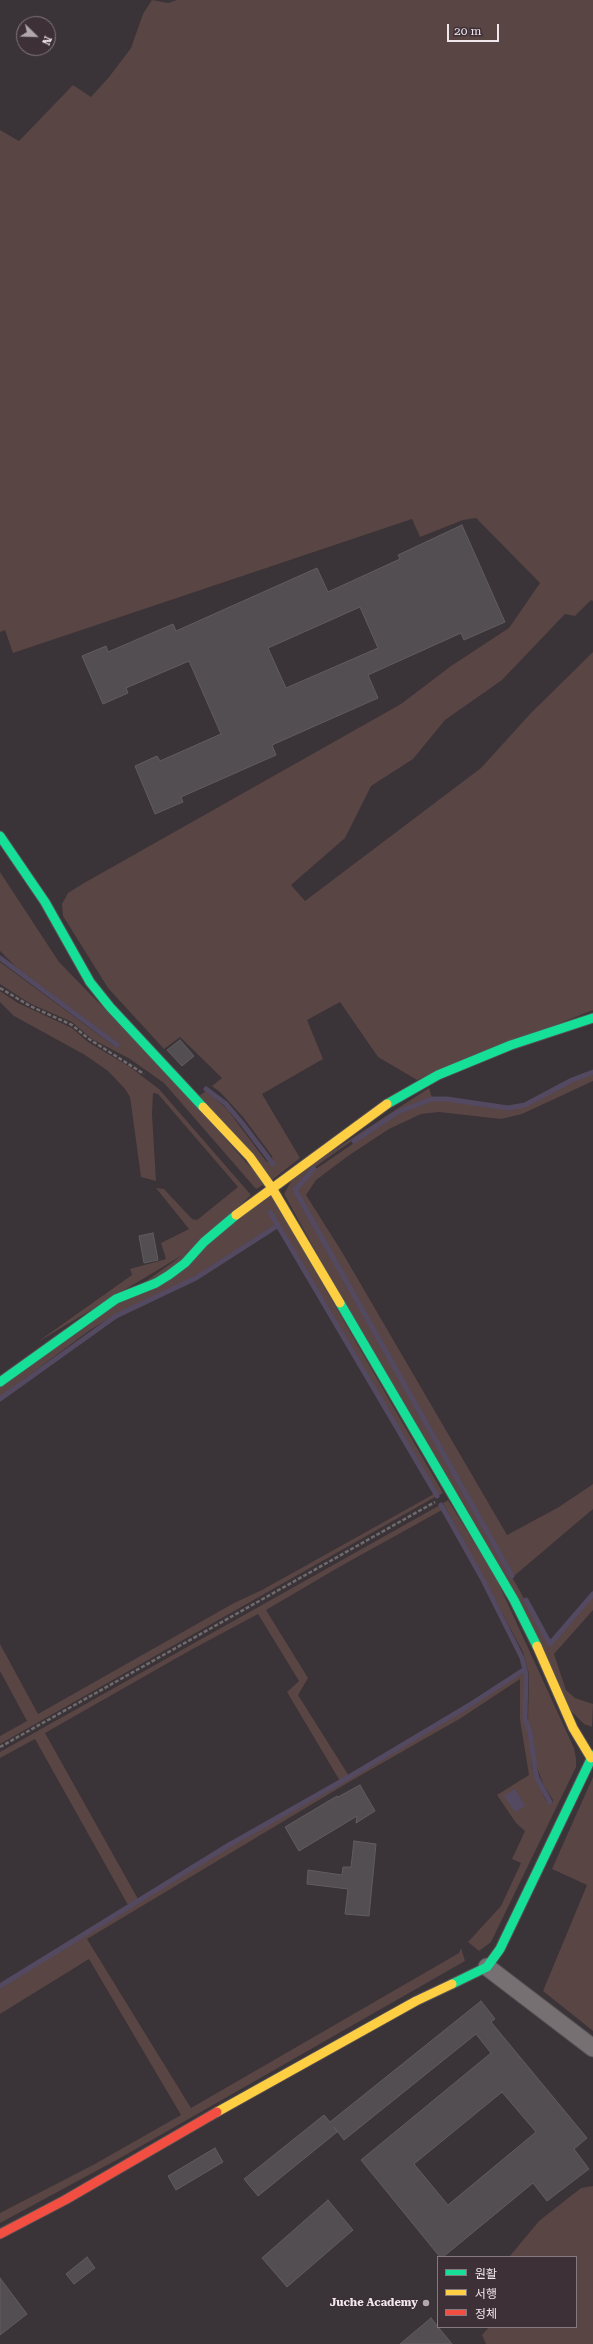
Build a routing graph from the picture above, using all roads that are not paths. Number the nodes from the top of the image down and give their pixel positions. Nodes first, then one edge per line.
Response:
1 (0, 836) edge
2 (593, 1018) edge
3 (272, 1188) junction
4 (0, 1382) edge
5 (592, 1757) edge
6 (487, 1967) junction
7 (593, 2048) edge
8 (0, 2234) edge

1 - 3 street
2 - 3 street
3 - 4 street
3 - 5 street
5 - 6 street
6 - 7 street
6 - 8 street

